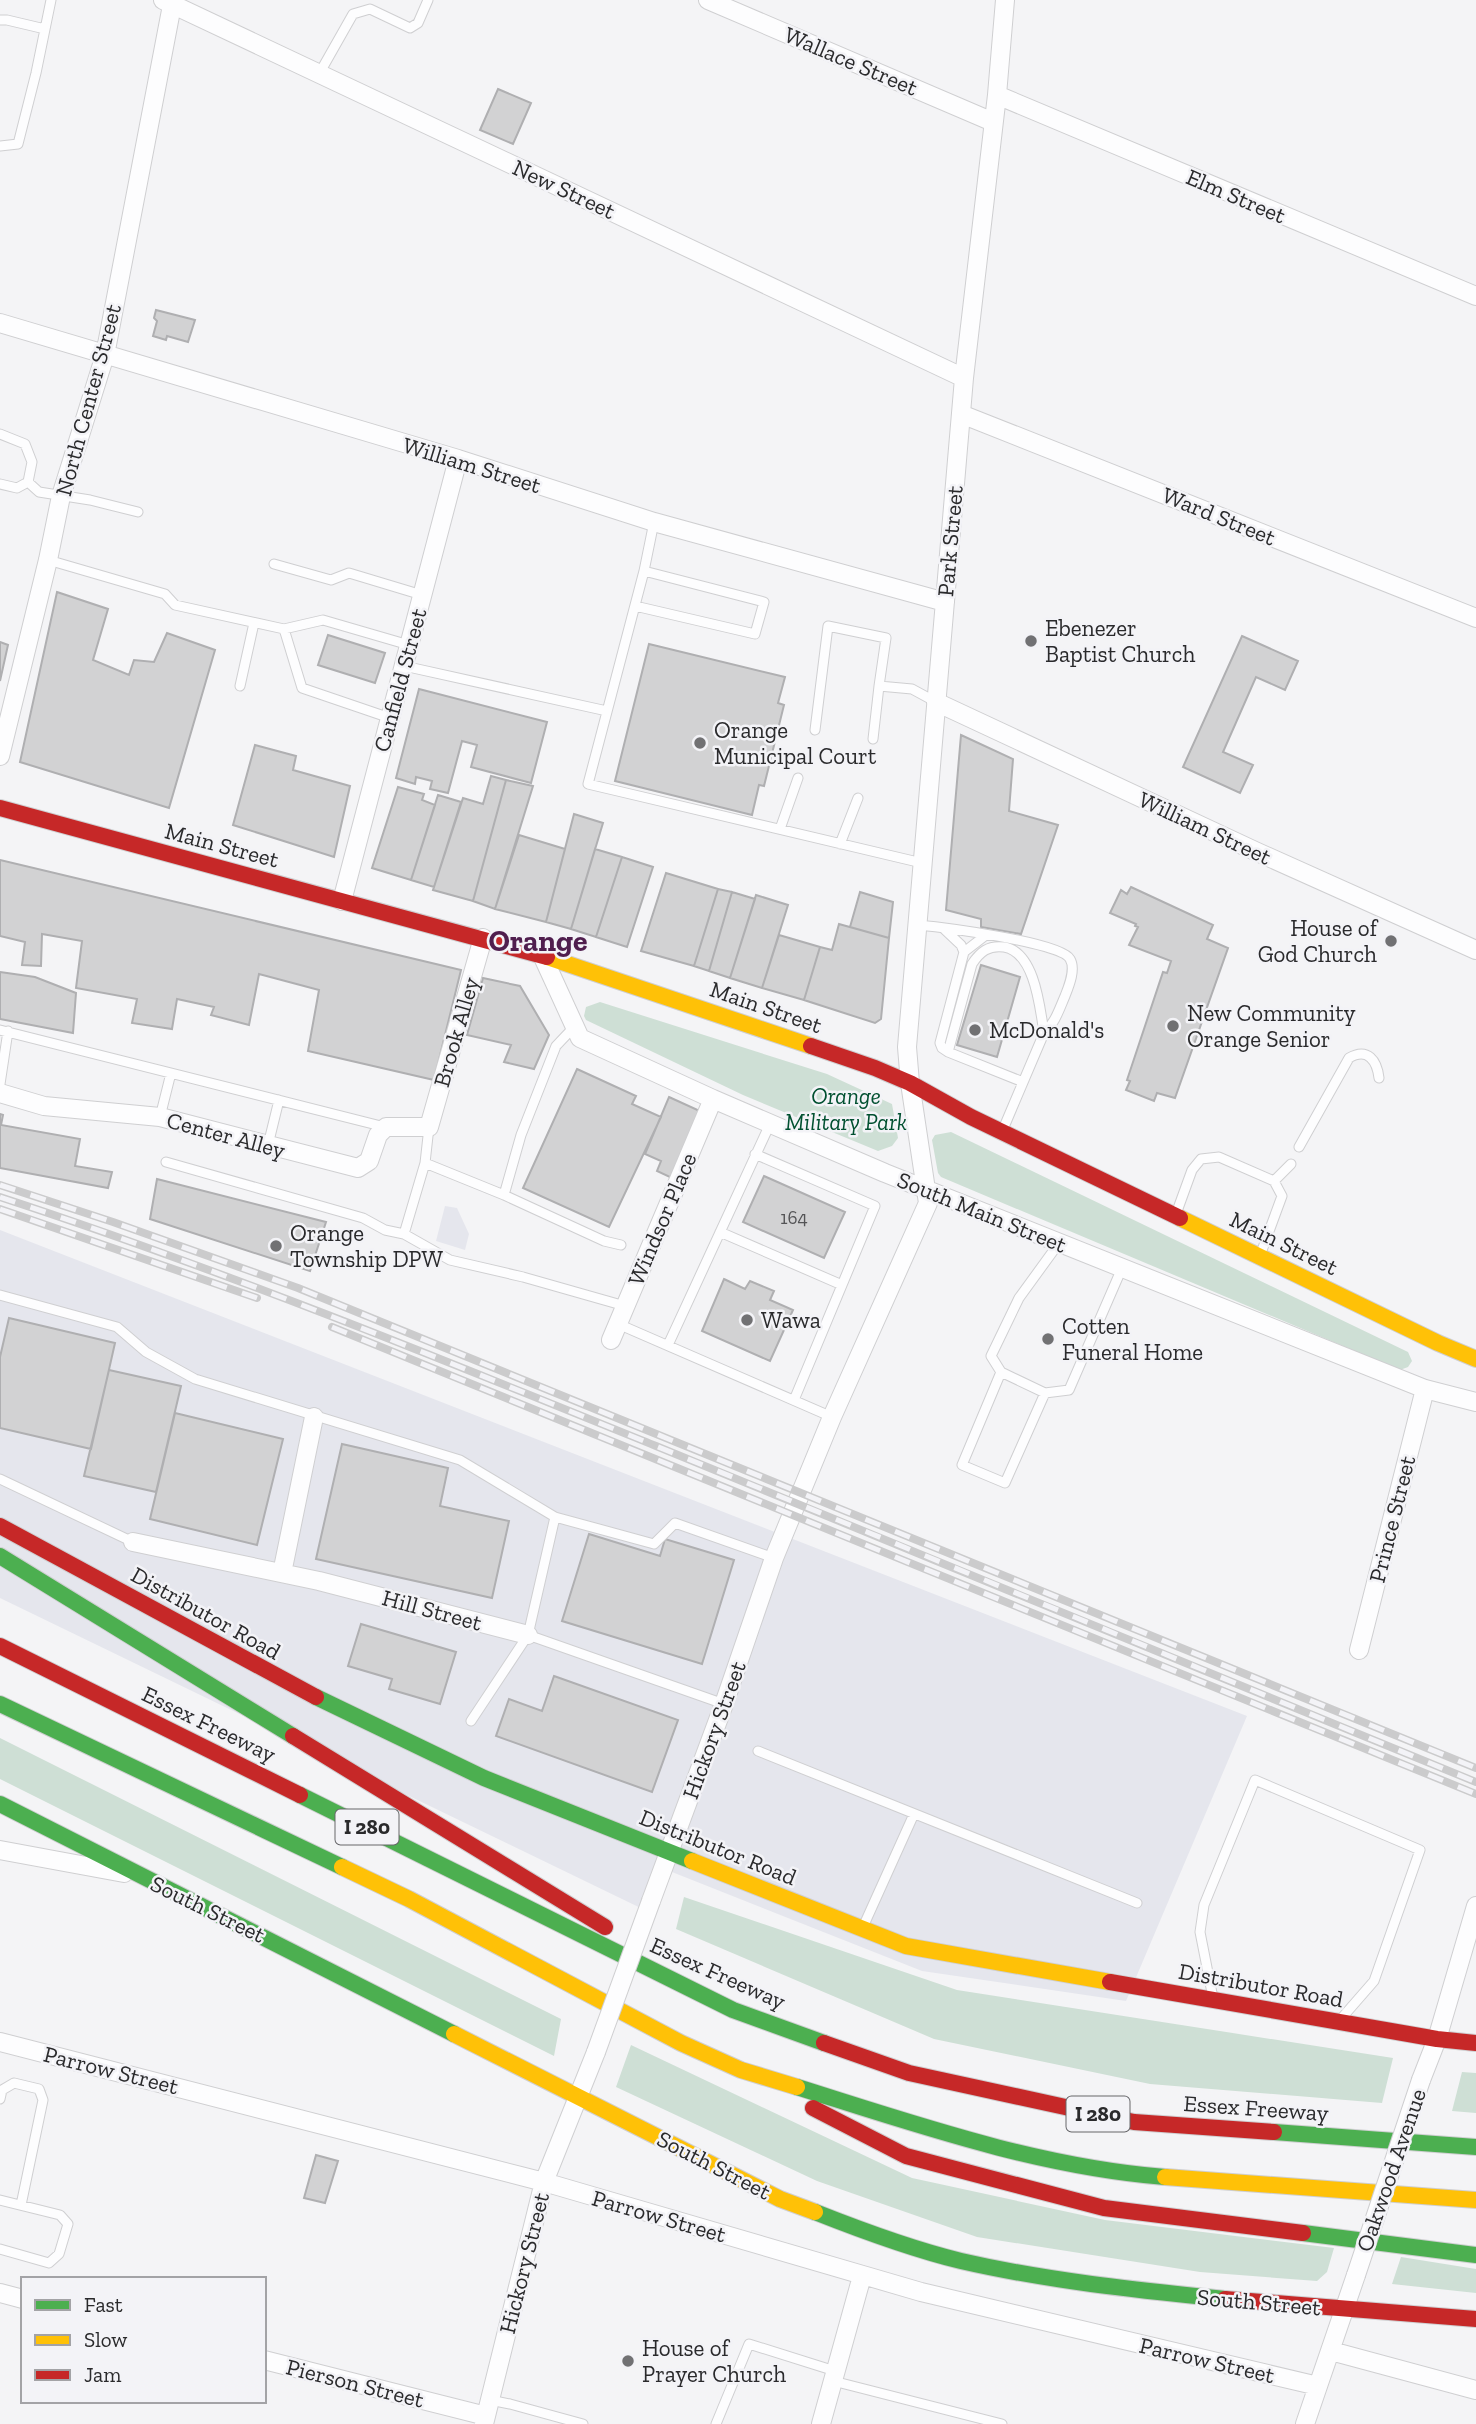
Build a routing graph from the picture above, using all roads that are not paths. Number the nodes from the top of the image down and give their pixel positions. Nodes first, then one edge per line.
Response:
1 (51, 0) edge
2 (428, 0) edge
3 (708, 0) edge
4 (1004, 0) edge
5 (169, 2) edge
6 (0, 20) edge
7 (45, 29) junction
8 (319, 74) junction
9 (997, 95) junction
10 (993, 122) junction
11 (0, 146) edge
12 (1476, 296) edge
13 (0, 323) edge
14 (105, 355) junction
15 (964, 378) junction
16 (961, 414) junction
17 (0, 434) edge
18 (458, 459) junction
19 (28, 482) junction
20 (0, 484) edge
21 (61, 496) junction
22 (138, 512) dead end
23 (654, 522) junction
24 (48, 560) junction
25 (274, 564) dead end
26 (644, 572) junction
27 (422, 595) junction
28 (945, 602) junction
29 (635, 606) junction
30 (1476, 618) edge
31 (254, 622) junction
32 (284, 629) junction
33 (409, 645) junction
34 (404, 666) junction
35 (240, 686) dead end
36 (879, 686) junction
37 (936, 702) junction
38 (607, 711) junction
39 (390, 718) junction
40 (815, 730) dead end
41 (873, 739) dead end
42 (0, 756) edge
43 (798, 778) dead end
44 (858, 798) dead end
45 (0, 808) edge
46 (780, 829) junction
47 (840, 844) junction
48 (922, 863) junction
49 (342, 901) junction
50 (917, 925) junction
51 (943, 928) junction
52 (986, 935) junction
53 (483, 938) junction
54 (1476, 950) edge
55 (964, 952) junction
56 (542, 956) junction
57 (575, 1027) junction
58 (4, 1030) edge
59 (1044, 1033) junction
60 (948, 1052) junction
61 (171, 1073) junction
62 (1379, 1078) dead end
63 (1023, 1082) junction
64 (910, 1083) junction
65 (0, 1084) edge
66 (0, 1093) edge
67 (713, 1099) junction
68 (279, 1100) junction
69 (160, 1118) junction
70 (769, 1124) junction
71 (386, 1127) junction
72 (429, 1127) junction
73 (1002, 1132) junction
74 (268, 1145) junction
75 (1299, 1147) dead end
76 (755, 1154) junction
77 (166, 1162) dead end
78 (425, 1163) junction
79 (1291, 1164) dead end
80 (1274, 1181) junction
81 (927, 1189) junction
82 (504, 1195) junction
83 (1175, 1216) junction
84 (720, 1232) junction
85 (404, 1234) junction
86 (1059, 1243) junction
87 (621, 1245) dead end
88 (1260, 1257) junction
89 (1122, 1268) junction
90 (842, 1285) junction
91 (0, 1295) edge
92 (625, 1306) junction
93 (614, 1332) joint
94 (668, 1345) junction
95 (1476, 1359) edge
96 (1001, 1372) junction
97 (1425, 1389) junction
98 (1045, 1393) junction
99 (794, 1400) junction
100 (1476, 1402) edge
101 (314, 1417) junction
102 (832, 1418) junction
103 (0, 1479) edge
104 (555, 1517) junction
105 (0, 1527) edge
106 (133, 1542) joint
107 (0, 1556) edge
108 (774, 1558) junction
109 (282, 1573) junction
110 (528, 1635) junction
111 (0, 1646) edge
112 (1359, 1650) dead end
113 (0, 1704) edge
114 (724, 1704) junction
115 (471, 1721) dead end
116 (758, 1751) dead end
117 (0, 1804) edge
118 (915, 1814) junction
119 (0, 1850) edge
120 (670, 1852) junction
121 (144, 1877) junction
122 (1137, 1903) dead end
123 (1476, 1912) edge
124 (863, 1929) junction
125 (1214, 2000) junction
126 (733, 2010) junction
127 (1339, 2021) junction
128 (1437, 2039) junction
129 (0, 2042) edge
130 (1476, 2043) edge
131 (741, 2070) junction
132 (580, 2096) junction
133 (0, 2099) edge
134 (1476, 2147) edge
135 (544, 2182) junction
136 (0, 2200) edge
137 (1476, 2200) edge
138 (22, 2205) junction
139 (0, 2249) edge
140 (1476, 2255) edge
141 (862, 2276) junction
142 (0, 2294) edge
143 (21, 2299) edge
144 (1346, 2310) junction
145 (1476, 2319) edge
146 (1331, 2351) junction
147 (266, 2360) edge
148 (834, 2376) junction
149 (1318, 2386) junction
150 (1476, 2390) edge
151 (486, 2413) edge
152 (583, 2424) edge
153 (716, 2424) edge
154 (821, 2424) edge
155 (1002, 2424) edge
156 (1305, 2424) edge

1 - 7 lane
2 - 8 lane
3 - 10 street, Wallace Street
4 - 9 street, Park Street
5 - 8 street, New Street
5 - 14 street, North Center Street
6 - 7 lane
7 - 11 lane
8 - 15 street, New Street
9 - 10 street, Park Street
9 - 12 street, Elm Street
10 - 15 street, Park Street
13 - 14 street, William Street
14 - 18 street, William Street
14 - 21 street, North Center Street
15 - 16 street, Park Street
16 - 28 street, Park Street
16 - 30 street, Ward Street
17 - 19 lane
18 - 23 street, William Street
18 - 27 street, Canfield Street
19 - 20 lane
19 - 21 lane
21 - 22 lane
21 - 24 street, North Center Street
23 - 26 lane
23 - 28 street, William Street
24 - 31 lane
24 - 42 street, North Center Street
25 - 27 lane
26 - 29 lane
26 - 29 lane
27 - 33 street, Canfield Street
28 - 37 street, Park Street
29 - 38 lane
31 - 32 lane
31 - 35 lane
32 - 33 lane
32 - 39 lane
33 - 34 street, Canfield Street
34 - 38 lane
34 - 39 street, Canfield Street
36 - 37 lane
36 - 40 lane
36 - 41 lane
37 - 48 street, Park Street
37 - 54 street, William Street
38 - 46 lane
39 - 49 street, Canfield Street
43 - 46 lane
44 - 47 lane
45 - 49 main road, Main Street
46 - 47 lane
47 - 48 lane
48 - 50 street, Park Street
49 - 53 main road, Main Street
50 - 51 lane
50 - 64 street, Park Street
51 - 52 lane
51 - 55 lane
52 - 55 lane
52 - 59 lane
53 - 56 main road, Main Street
53 - 72 street, Brook Alley
55 - 60 lane
56 - 57 street, South Main Street
56 - 64 main road, Main Street
57 - 67 street, South Main Street
57 - 82 lane
58 - 61 lane
58 - 65 lane
59 - 60 lane
59 - 63 lane
60 - 63 lane
61 - 68 lane
61 - 69 lane
62 - 75 lane
63 - 73 lane
64 - 73 main road, Main Street
64 - 81 street, Hickory Street
66 - 69 street, Center Alley
67 - 70 street, South Main Street
67 - 92 street, Windsor Place
68 - 71 lane
68 - 74 lane
69 - 74 street, Center Alley
70 - 76 lane
70 - 81 street, South Main Street
71 - 72 street
71 - 74 street, Center Alley
72 - 78 lane
73 - 83 main road, Main Street
76 - 84 lane
76 - 90 lane
77 - 85 lane
78 - 82 lane
78 - 85 lane
79 - 80 lane
80 - 83 lane
80 - 88 lane
81 - 86 street, South Main Street
81 - 102 street, Hickory Street
82 - 87 lane
83 - 88 main road, Main Street
84 - 90 lane
84 - 94 lane
85 - 92 lane
86 - 89 street, South Main Street
86 - 96 lane
88 - 95 main road, Main Street
89 - 97 street, South Main Street
89 - 98 lane
90 - 99 lane
91 - 101 lane
92 - 93 street, Windsor Place
93 - 94 lane
94 - 99 lane
96 - 98 lane
96 - 98 lane
97 - 100 street, South Main Street
97 - 112 street, Prince Street
99 - 102 lane
101 - 104 lane
101 - 109 street
102 - 108 street, Hickory Street
103 - 106 lane
104 - 108 lane
104 - 110 lane
105 - 120 main road, Distributor Road
106 - 109 street, Hill Street
107 - 126 main road
108 - 114 street, Hickory Street
109 - 110 street, Hill Street
110 - 114 lane, Hill Street
110 - 115 lane
111 - 126 main road, Essex Freeway / I 280
113 - 131 main road, I 280
114 - 120 street, Hickory Street
116 - 118 lane
117 - 121 main road
118 - 122 lane
118 - 124 lane
119 - 121 street, South Street
120 - 124 main road, Distributor Road
120 - 132 street, Hickory Street, bridge
121 - 132 main road, South Street
123 - 128 street, Oakwood Avenue
124 - 125 main road, Distributor Road
125 - 127 main road, Distributor Road
125 - 127 lane
126 - 134 main road, Essex Freeway / I 280
127 - 128 main road, Distributor Road
128 - 130 main road, Distributor Road
128 - 144 street, Oakwood Avenue, bridge
129 - 135 street, Parrow Street
131 - 137 main road, I 280
131 - 140 main road
132 - 135 street, Hickory Street
132 - 144 main road, South Street
133 - 138 lane
135 - 141 street, Parrow Street
135 - 151 street, Hickory Street
136 - 138 lane
138 - 139 lane
141 - 148 street
141 - 149 street, Parrow Street
142 - 143 street
144 - 145 main road, South Street
144 - 146 street, Oakwood Avenue
146 - 149 street, Oakwood Avenue
146 - 150 street
147 - 151 street, Pierson Street
148 - 153 lane
148 - 154 street
148 - 155 lane
149 - 156 street, Oakwood Avenue
151 - 152 lane

